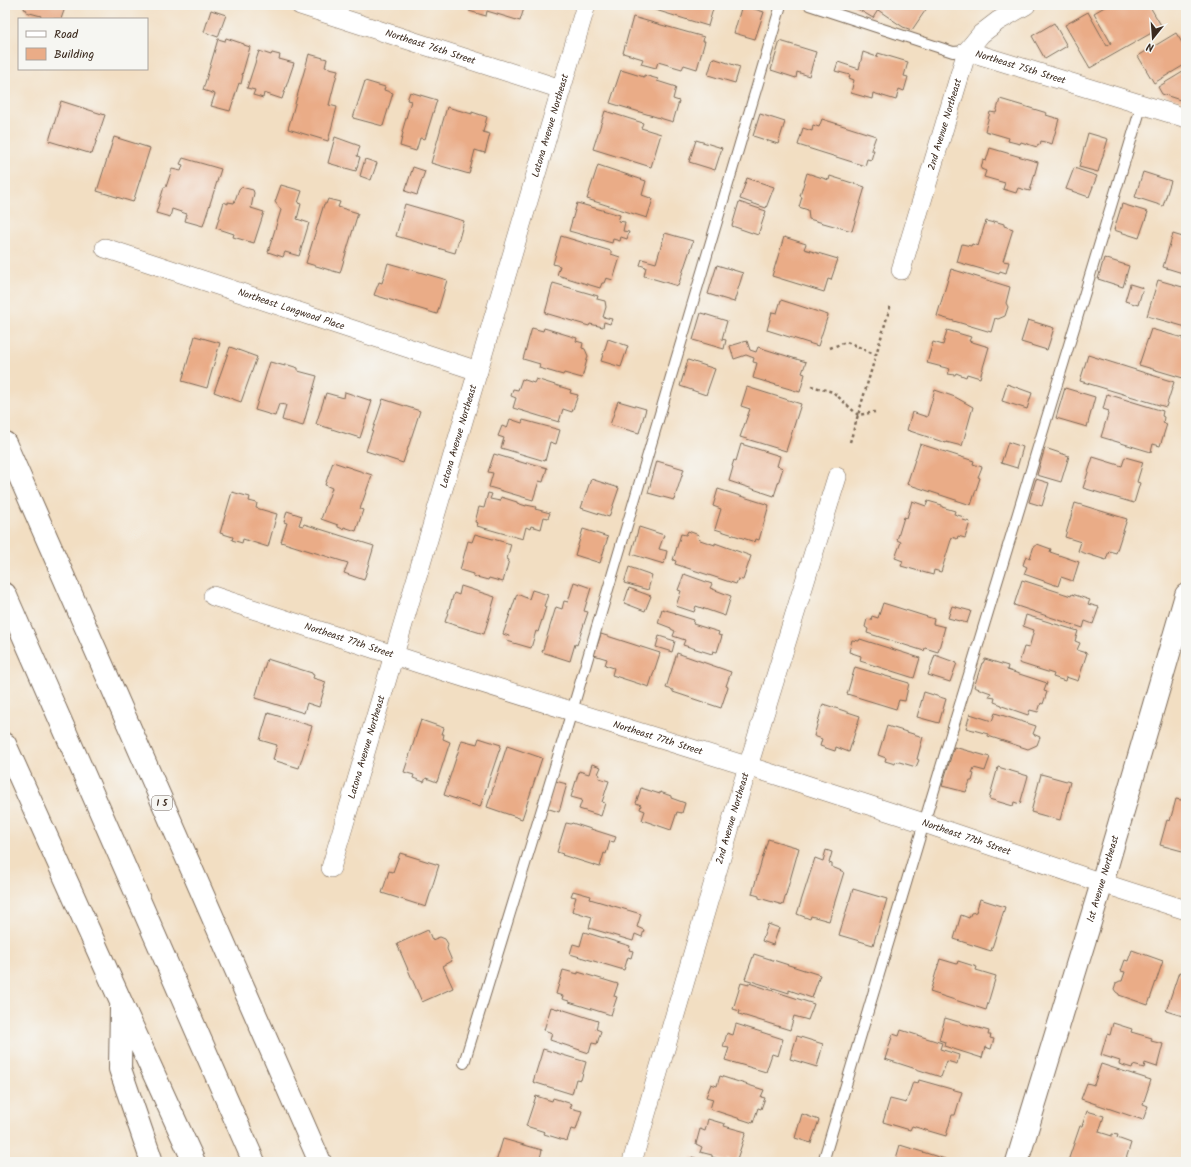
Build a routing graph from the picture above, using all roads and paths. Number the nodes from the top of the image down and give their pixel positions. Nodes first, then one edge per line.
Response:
1 (300, 5) edge
2 (586, 5) edge
3 (781, 5) edge
4 (809, 5) edge
5 (1026, 5) edge
6 (967, 51) junction
7 (561, 89) junction
8 (1142, 104) junction
9 (1186, 118) edge
10 (105, 248) dead end
11 (901, 270) dead end
12 (891, 304) dead end
13 (830, 348) dead end
14 (876, 355) junction
15 (478, 371) junction
16 (811, 386) dead end
17 (875, 412) dead end
18 (858, 415) junction
19 (850, 442) dead end
20 (5, 443) edge
21 (837, 477) dead end
22 (5, 594) edge
23 (1186, 595) edge
24 (213, 596) dead end
25 (394, 656) junction
26 (572, 711) junction
27 (5, 744) edge
28 (748, 766) junction
29 (924, 823) junction
30 (331, 868) dead end
31 (1102, 883) junction
32 (1186, 910) edge
33 (121, 1002) junction
34 (464, 1063) dead end
35 (152, 1162) edge
36 (194, 1162) edge
37 (254, 1162) edge
38 (320, 1162) edge
39 (632, 1162) edge
40 (823, 1162) edge
41 (1017, 1162) edge

1 - 7 street, Northeast 76th Street
2 - 7 street, Latona Avenue Northeast
3 - 26 lane
4 - 6 lane, Northeast 75th Street
5 - 6 street, 2nd Avenue Northeast
6 - 8 street, Northeast 75th Street
6 - 11 street, 2nd Avenue Northeast
7 - 15 street, Latona Avenue Northeast
8 - 9 street, Northeast 75th Street
8 - 29 lane
10 - 15 street, Northeast Longwood Place
12 - 14 path
13 - 14 path
14 - 18 path
15 - 25 street, Latona Avenue Northeast
16 - 18 path
17 - 18 path
18 - 19 path
20 - 38 main road, I 5
21 - 28 street, 2nd Avenue Northeast
22 - 37 main road
23 - 31 main road, 1st Avenue Northeast
24 - 25 street, Northeast 77th Street
25 - 26 street, Northeast 77th Street
25 - 30 street, Latona Avenue Northeast
26 - 28 street, Northeast 77th Street
26 - 34 lane
27 - 33 main road
28 - 29 street, Northeast 77th Street
28 - 39 street, 2nd Avenue Northeast
29 - 31 street, Northeast 77th Street
29 - 40 lane
31 - 32 street, Northeast 77th Street
31 - 41 main road, 1st Avenue Northeast
33 - 35 main road
33 - 36 main road

